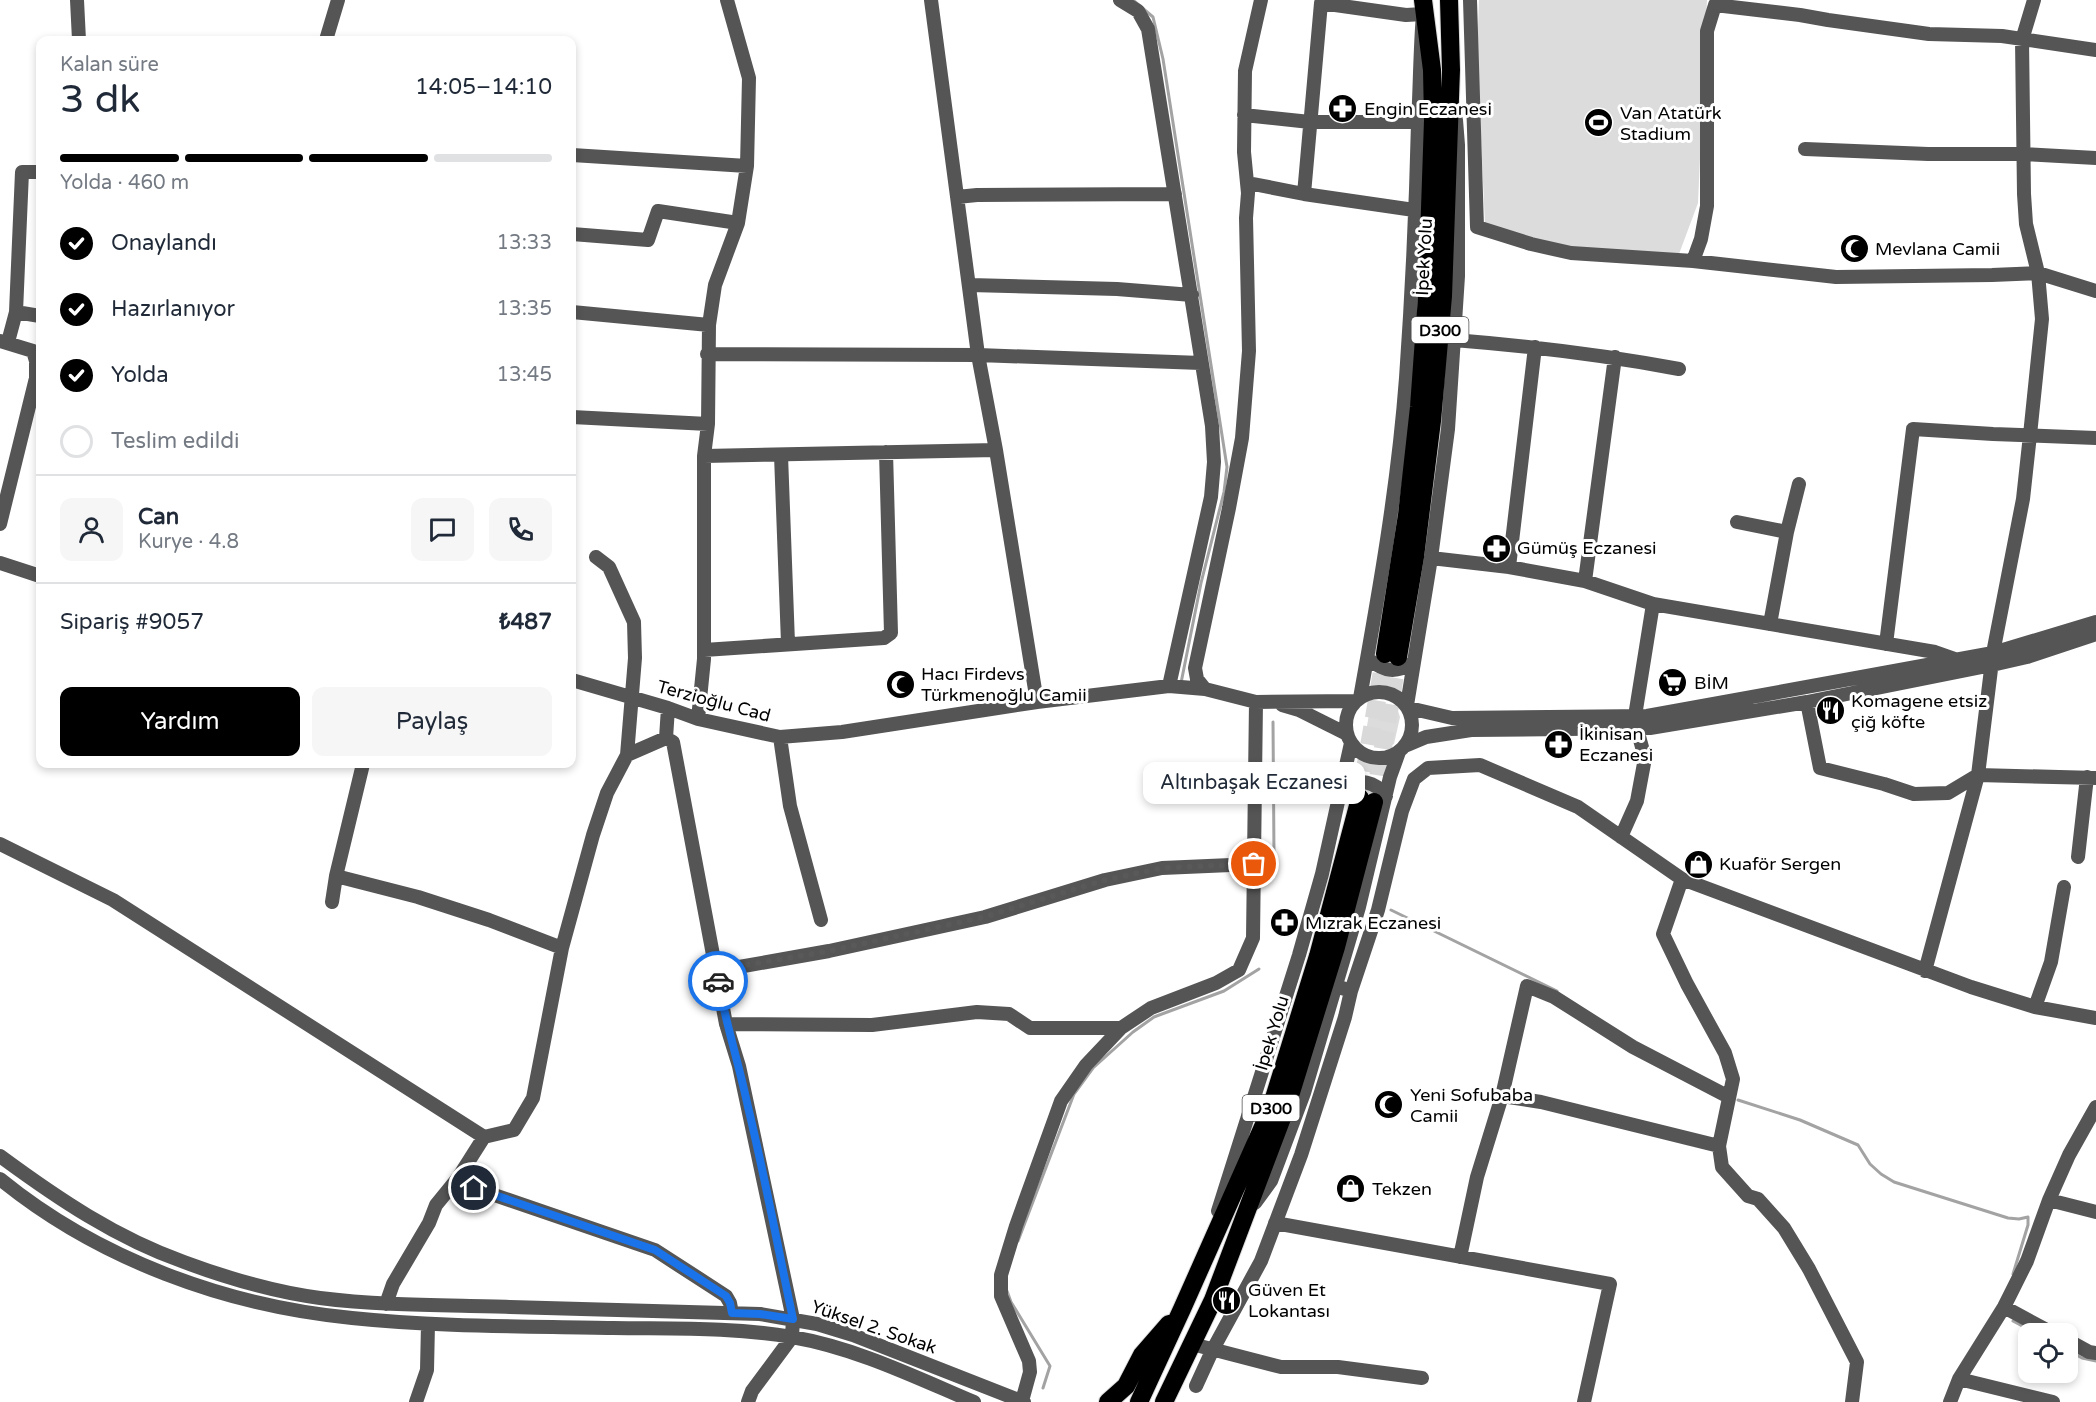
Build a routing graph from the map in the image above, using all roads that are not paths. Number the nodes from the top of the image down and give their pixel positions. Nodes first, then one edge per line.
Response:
1 (77, 0) edge
2 (338, 0) edge
3 (727, 0) edge
4 (931, 0) edge
5 (1120, 0) edge
6 (1261, 0) edge
7 (1449, 0) edge
8 (1470, 0) edge
9 (1801, 0) edge
10 (2034, 0) edge
11 (1423, 7) edge
12 (1800, 15) junction
13 (79, 36) edge
14 (327, 36) edge
15 (2022, 39) junction
16 (2096, 50) edge
17 (1451, 70) junction
18 (1244, 115) junction
19 (1310, 122) junction
20 (1419, 122) junction
21 (1805, 149) dead end
22 (576, 154) edge
23 (2023, 154) junction
24 (2096, 158) edge
25 (747, 166) junction
26 (36, 172) edge
27 (1248, 183) junction
28 (1175, 194) junction
29 (1304, 194) junction
30 (957, 197) junction
31 (1414, 210) junction
32 (738, 223) junction
33 (576, 234) edge
34 (1693, 261) junction
35 (2038, 273) junction
36 (970, 285) junction
37 (2096, 291) edge
38 (1192, 295) junction
39 (16, 312) junction
40 (576, 312) edge
41 (36, 315) edge
42 (709, 325) junction
43 (1454, 340) junction
44 (4, 341) edge
45 (1535, 347) junction
46 (707, 354) junction
47 (978, 355) junction
48 (1615, 357) junction
49 (1201, 363) junction
50 (1679, 369) dead end
51 (576, 417) edge
52 (708, 424) junction
53 (2030, 435) junction
54 (2096, 438) edge
55 (996, 450) junction
56 (886, 452) junction
57 (782, 455) junction
58 (704, 456) junction
59 (1799, 484) dead end
60 (1737, 522) dead end
61 (0, 524) edge
62 (1787, 532) junction
63 (596, 556) dead end
64 (1431, 558) junction
65 (0, 563) edge
66 (1509, 567) junction
67 (36, 575) edge
68 (1585, 581) junction
69 (1653, 604) junction
70 (2096, 622) edge
71 (1770, 624) junction
72 (2096, 634) edge
73 (788, 643) junction
74 (1886, 644) junction
75 (704, 650) junction
76 (1391, 658) junction
77 (1992, 659) junction
78 (1958, 660) junction
79 (576, 681) edge
80 (1169, 686) junction
81 (1205, 689) junction
82 (633, 698) junction
83 (1358, 699) junction
84 (1037, 702) junction
85 (1256, 702) junction
86 (1807, 702) junction
87 (1277, 703) junction
88 (1408, 706) junction
89 (668, 708) junction
90 (698, 718) junction
91 (1636, 723) junction
92 (780, 737) junction
93 (666, 738) junction
94 (1349, 738) junction
95 (1403, 748) junction
96 (627, 755) junction
97 (362, 768) edge
98 (1978, 776) junction
99 (2091, 778) edge
100 (1342, 784) junction
101 (1373, 799) junction
102 (1621, 837) junction
103 (0, 844) edge
104 (2078, 857) dead end
105 (1254, 864) junction
106 (336, 876) junction
107 (1682, 879) junction
108 (2064, 887) dead end
109 (332, 902) dead end
110 (821, 920) dead end
111 (562, 948) junction
112 (716, 970) junction
113 (1925, 971) junction
114 (1336, 986) junction
115 (1351, 991) junction
116 (2035, 1007) junction
117 (2096, 1018) edge
118 (726, 1024) junction
119 (1121, 1028) junction
120 (1502, 1096) junction
121 (1729, 1097) junction
122 (2096, 1107) edge
123 (484, 1137) junction
124 (1719, 1146) junction
125 (0, 1155) edge
126 (0, 1179) edge
127 (458, 1179) junction
128 (2049, 1200) junction
129 (2096, 1212) edge
130 (1245, 1217) junction
131 (1275, 1222) junction
132 (1460, 1257) junction
133 (1204, 1258) junction
134 (386, 1304) junction
135 (2004, 1307) junction
136 (1182, 1309) junction
137 (732, 1313) junction
138 (793, 1319) junction
139 (2034, 1323) edge
140 (428, 1324) junction
141 (792, 1337) junction
142 (1192, 1344) junction
143 (2078, 1346) edge
144 (1212, 1351) junction
145 (2096, 1353) edge
146 (1422, 1378) dead end
147 (1959, 1379) junction
148 (1196, 1386) dead end
149 (1023, 1401) edge
150 (416, 1402) edge
151 (748, 1402) edge
152 (974, 1402) edge
153 (1108, 1402) edge
154 (1139, 1402) edge
155 (1164, 1402) edge
156 (1584, 1402) edge
157 (1852, 1402) edge
158 (1950, 1402) edge
159 (2053, 1402) edge

1 - 13 street
2 - 14 street
3 - 25 street
4 - 30 street
5 - 28 street
6 - 18 street
7 - 17 highway, İpek Yolu / D300
8 - 34 street
9 - 12 street
10 - 15 street
11 - 19 street
11 - 20 street
11 - 76 highway, İpek Yolu / D300
12 - 15 street
12 - 34 street
15 - 16 street
15 - 23 street
17 - 43 street
17 - 76 highway, İpek Yolu / D300
18 - 19 street
18 - 27 street
19 - 20 street
19 - 29 street
20 - 31 street
21 - 23 street
22 - 25 street
23 - 24 street
23 - 35 street
25 - 32 street
26 - 39 street
27 - 29 street
27 - 81 street
28 - 30 street
28 - 38 street
29 - 31 street
30 - 36 street
31 - 76 street
32 - 33 street
32 - 42 street
34 - 35 street
35 - 37 street
35 - 53 street
36 - 38 street
36 - 47 street
38 - 49 street
39 - 41 street
39 - 44 street
40 - 42 street
42 - 46 street
43 - 45 street
43 - 64 street
44 - 61 street
45 - 48 street
45 - 66 street
46 - 47 street
46 - 52 street
47 - 49 street
47 - 55 street
48 - 50 street
48 - 68 street
49 - 80 street
51 - 52 street
52 - 58 street
53 - 54 street
53 - 74 street
53 - 77 street
55 - 56 street
55 - 84 street
56 - 57 street
56 - 73 street
57 - 58 street
57 - 73 street
58 - 75 street
59 - 62 street
60 - 62 street
62 - 71 street
63 - 82 street
64 - 66 street
64 - 76 street
65 - 67 street
66 - 68 street
68 - 69 street
69 - 71 street
69 - 91 street
70 - 77 street
71 - 74 street
72 - 77 street
73 - 75 street
74 - 78 street
75 - 90 street
76 - 83 street
76 - 88 street
77 - 78 street
77 - 86 street
77 - 98 street
78 - 91 street
79 - 82 street, Terzioğlu Cad
80 - 81 street, Terzioğlu Cad
80 - 84 street, Terzioğlu Cad
81 - 85 street, Terzioğlu Cad
82 - 89 street, Terzioğlu Cad
82 - 96 street
83 - 87 street, Terzioğlu Cad
83 - 88 street
83 - 94 street
84 - 92 street, Terzioğlu Cad
85 - 87 street, Terzioğlu Cad
85 - 105 street
86 - 91 street
86 - 98 street
87 - 94 street, Terzioğlu Cad
88 - 91 street
88 - 95 street
89 - 90 street, Terzioğlu Cad
89 - 93 street
90 - 92 street, Terzioğlu Cad
91 - 95 street
91 - 102 street
92 - 110 street
93 - 96 street
93 - 112 street
94 - 95 street
94 - 100 street
95 - 101 street
96 - 111 street
97 - 106 street
98 - 99 street
98 - 113 street
99 - 104 street
100 - 101 street
100 - 133 street
101 - 114 street
101 - 130 highway, İpek Yolu / D300
101 - 133 highway, İpek Yolu / D300
102 - 107 street
102 - 115 street
103 - 123 street
105 - 112 street
105 - 119 street
106 - 109 street
106 - 111 street
107 - 113 street
107 - 121 street
108 - 116 street
111 - 123 street
112 - 118 street
113 - 116 street
114 - 115 street
114 - 130 street
115 - 131 street
116 - 117 street
118 - 119 street
118 - 138 street
119 - 149 street
120 - 121 street
120 - 124 street
120 - 132 street
121 - 124 street
122 - 128 street
123 - 127 street
124 - 157 street
125 - 134 street, Yüksel 2. Sokak
126 - 140 street, Yüksel 2. Sokak
127 - 134 street
127 - 137 street
128 - 129 street
128 - 135 street
130 - 142 highway, İpek Yolu / D300
131 - 132 street
131 - 144 street
132 - 156 street
133 - 136 highway, İpek Yolu / D300
134 - 137 street, Yüksel 2. Sokak
135 - 139 street
135 - 147 street
136 - 153 highway
136 - 154 highway, İpek Yolu / D300
137 - 138 street, Yüksel 2. Sokak
138 - 141 street
138 - 149 street, Yüksel 2. Sokak
140 - 141 street, Yüksel 2. Sokak
140 - 150 street
141 - 151 street
141 - 152 street, Yüksel 2. Sokak
142 - 144 street
142 - 155 highway, İpek Yolu / D300
143 - 145 street
144 - 146 street
144 - 148 street
147 - 158 street
147 - 159 street

